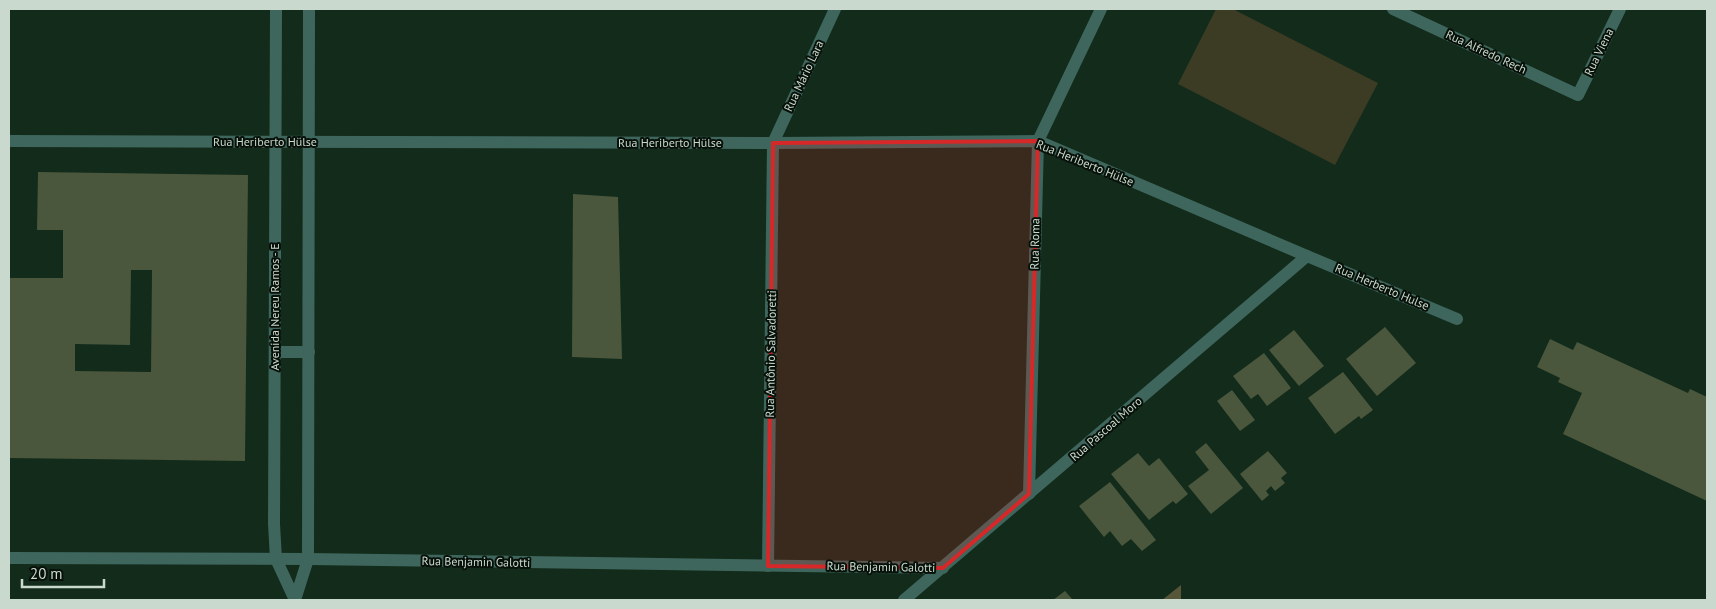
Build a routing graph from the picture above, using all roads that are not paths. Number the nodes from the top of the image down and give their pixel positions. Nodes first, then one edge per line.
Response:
1 (276, 9) edge
2 (310, 9) edge
3 (836, 9) edge
4 (1101, 9) edge
5 (1393, 9) edge
6 (1620, 9) edge
7 (1578, 95) joint
8 (9, 141) edge
9 (1038, 141) junction
10 (276, 142) junction
11 (309, 142) junction
12 (773, 143) junction
13 (1307, 256) junction
14 (1457, 319) dead end
15 (275, 352) junction
16 (309, 352) junction
17 (1029, 494) junction
18 (9, 558) edge
19 (276, 559) junction
20 (308, 559) junction
21 (768, 566) junction
22 (943, 568) junction
23 (295, 600) edge
24 (904, 600) edge

1 - 10 street, Avenida Nereu Ramos - E
2 - 11 street, Avenida Nereu Ramos - E
3 - 12 street, Rua Mário Lara
4 - 9 street, Rua Roma
5 - 7 street, Rua Alfredo Rech
6 - 7 street, Rua Viena
8 - 10 street, Rua Heriberto Hülse
9 - 12 street, Rua Heriberto Hülse
9 - 13 street, Rua Heriberto Hülse
9 - 17 street, Rua Roma
10 - 11 street, Rua Heriberto Hülse
10 - 15 street, Avenida Nereu Ramos - E
11 - 12 street, Rua Heriberto Hülse
11 - 16 street, Avenida Nereu Ramos - E
12 - 21 street, Rua Antônio Salvadoretti
13 - 14 street, Rua Herberto Hulse
13 - 17 street, Rua Pascoal Moro
15 - 16 street
15 - 19 street, Avenida Nereu Ramos - E
16 - 20 street, Avenida Nereu Ramos - E
17 - 22 street, Rua Pascoal Moro
18 - 19 street, Rua Benjamin Galotti
19 - 20 street, Rua Benjamin Galotti
19 - 23 street, Avenida Nereu Ramos - E
20 - 21 street, Rua Benjamin Galotti
20 - 23 street, Avenida Nereu Ramos - E
21 - 22 street, Rua Benjamin Galotti
22 - 24 street, Rua Pascoal Moro

